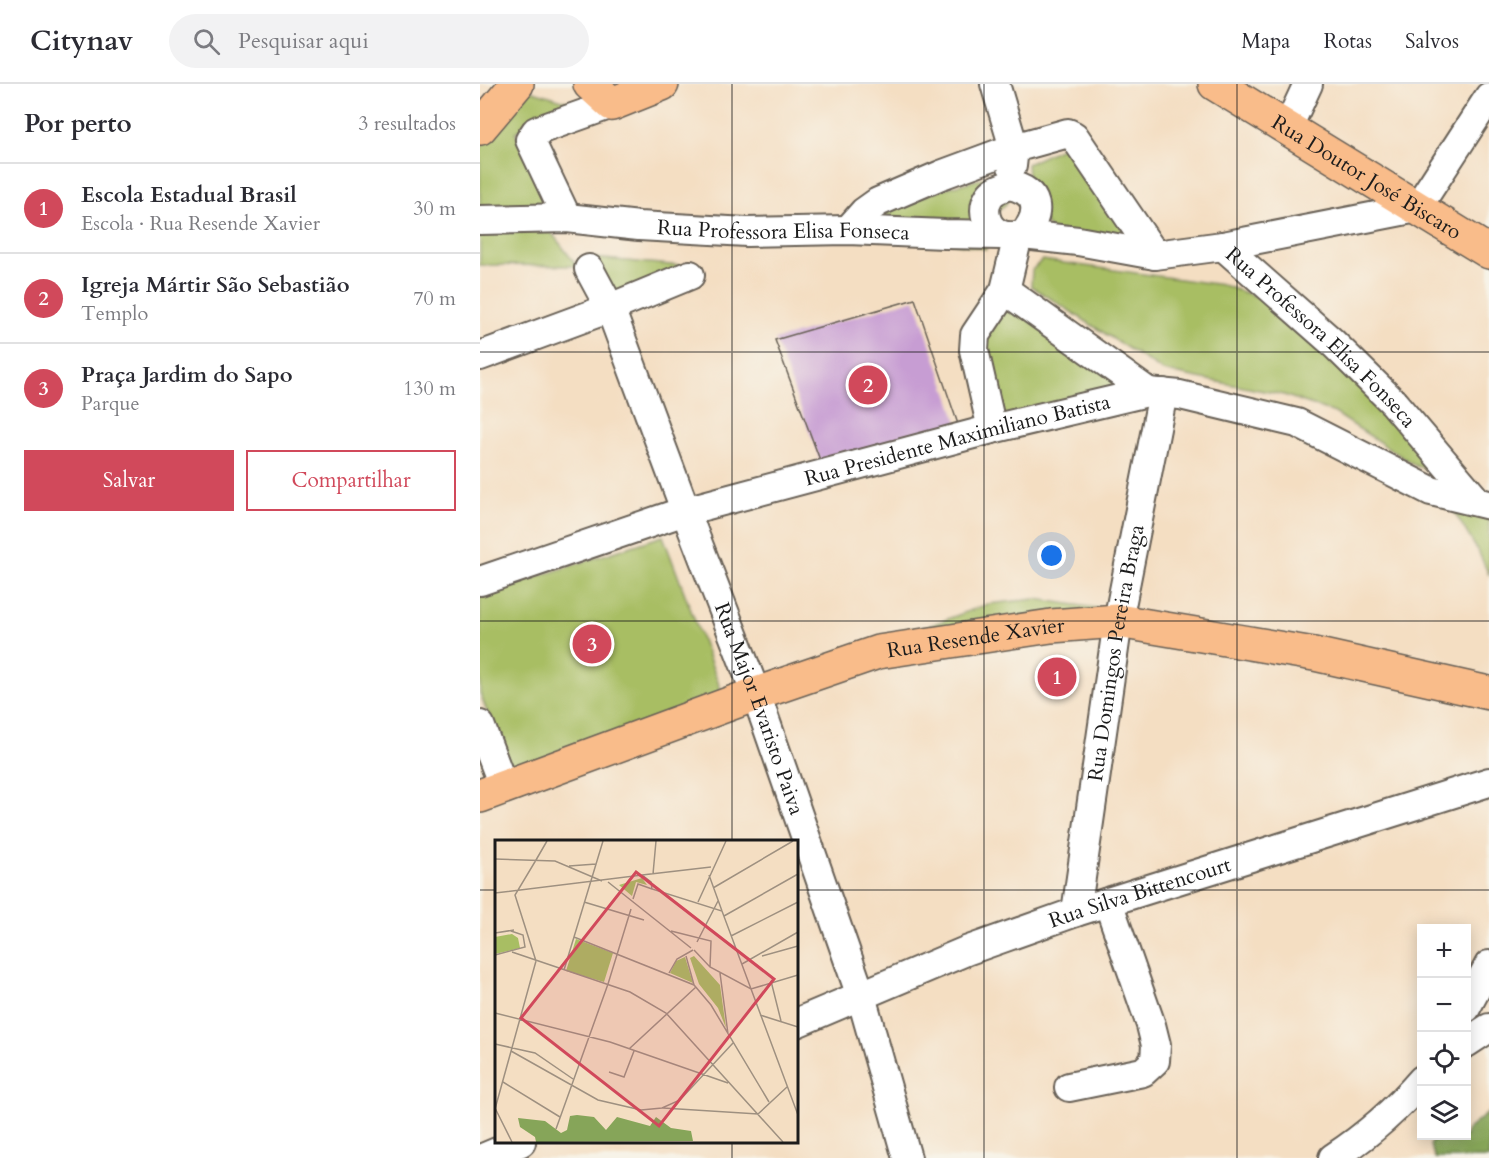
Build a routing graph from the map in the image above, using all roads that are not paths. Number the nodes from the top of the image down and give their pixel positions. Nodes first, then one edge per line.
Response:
1 (517, 84) edge
2 (662, 84) edge
3 (995, 84) edge
4 (1215, 84) edge
5 (1308, 84) edge
6 (601, 94) edge
7 (1487, 102) edge
8 (1288, 127) junction
9 (480, 128) edge
10 (1014, 148) junction
11 (1009, 185) junction
12 (1417, 208) junction
13 (567, 218) junction
14 (480, 220) edge
15 (849, 230) junction
16 (1014, 235) junction
17 (1223, 246) junction
18 (1489, 252) edge
19 (1155, 255) junction
20 (589, 269) dead end
21 (690, 275) dead end
22 (1005, 290) junction
23 (610, 308) junction
24 (480, 356) edge
25 (1156, 393) junction
26 (992, 429) junction
27 (1483, 503) edge
28 (685, 511) junction
29 (480, 581) edge
30 (1118, 621) junction
31 (1489, 693) edge
32 (756, 694) junction
33 (480, 725) edge
34 (1489, 782) edge
35 (492, 792) edge
36 (1108, 902) junction
37 (1076, 912) junction
38 (1489, 965) edge
39 (861, 996) junction
40 (1471, 1000) edge
41 (798, 1022) edge
42 (1489, 1029) edge
43 (1471, 1040) edge
44 (1417, 1085) edge
45 (1069, 1087) dead end
46 (520, 1143) edge
47 (483, 1158) edge
48 (907, 1158) edge
49 (1334, 1158) edge

1 - 9 main road
2 - 6 main road
3 - 10 street
4 - 8 main road, Rua Doutor José Biscaro
5 - 8 street
6 - 13 street
7 - 12 street
8 - 12 main road, Rua Doutor José Biscaro
10 - 11 street
10 - 15 street
10 - 19 street
11 - 16 street
11 - 16 street
12 - 17 street
12 - 18 main road, Rua Doutor José Biscaro
13 - 14 street, Rua Professora Elisa Fonseca
13 - 15 street, Rua Professora Elisa Fonseca
15 - 16 street, Rua Professora Elisa Fonseca
16 - 19 street, Rua Professora Elisa Fonseca
16 - 22 street
17 - 19 street, Rua Professora Elisa Fonseca
17 - 27 street, Rua Professora Elisa Fonseca
20 - 23 street, Rua Major Evaristo Paiva
21 - 23 street
22 - 25 street
22 - 26 street
23 - 24 street
23 - 28 street, Rua Major Evaristo Paiva
25 - 26 street, Rua Presidente Maximiliano Batista
25 - 27 street, Rua Presidente Maximiliano Batista
25 - 30 street, Rua Domingos Pereira Braga
26 - 28 street, Rua Presidente Maximiliano Batista
28 - 29 street, Rua Presidente Maximiliano Batista
28 - 32 street, Rua Major Evaristo Paiva
30 - 31 main road, Rua Resende Xavier
30 - 32 main road, Rua Resende Xavier
30 - 37 street, Rua Domingos Pereira Braga
32 - 35 main road, Rua Resende Xavier
32 - 39 street, Rua Major Evaristo Paiva
33 - 35 street
34 - 36 street, Rua Silva Bittencourt
36 - 37 street, Rua Silva Bittencourt
36 - 45 street
37 - 39 street, Rua Silva Bittencourt
38 - 40 street
39 - 41 street, Rua Silva Bittencourt
39 - 48 street, Rua Major Evaristo Paiva
42 - 43 street
44 - 49 street
46 - 47 street

